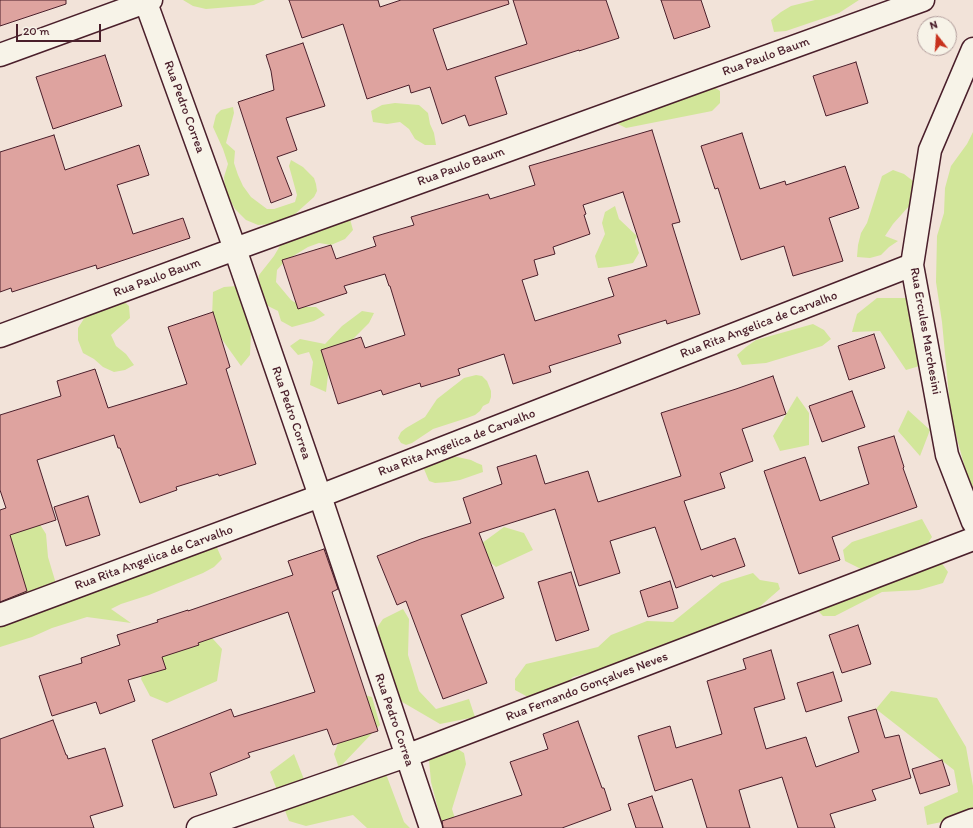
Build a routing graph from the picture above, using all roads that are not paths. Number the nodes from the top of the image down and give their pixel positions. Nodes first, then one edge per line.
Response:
1 (923, 0) edge
2 (147, 1) edge
3 (973, 50) edge
4 (0, 55) edge
5 (235, 249) junction
6 (912, 265) junction
7 (0, 336) edge
8 (320, 496) junction
9 (973, 522) edge
10 (973, 539) edge
11 (0, 614) edge
12 (406, 756) junction
13 (973, 820) edge
14 (198, 828) edge
15 (431, 828) edge
16 (952, 828) edge

1 - 5 street, Rua Paulo Baum
2 - 4 street
2 - 5 street, Rua Pedro Correa
3 - 6 street, Rua Ercules Marchesini
5 - 7 street, Rua Paulo Baum
5 - 8 street, Rua Pedro Correa
6 - 8 street, Rua Rita Angelica de Carvalho
6 - 9 street, Rua Ercules Marchesini
8 - 11 street, Rua Rita Angelica de Carvalho
8 - 12 street, Rua Pedro Correa
10 - 12 street, Rua Fernando Gonçalves Neves
12 - 14 street, Rua Fernando Gonçalves Neves
12 - 15 street, Rua Pedro Correa
13 - 16 street

